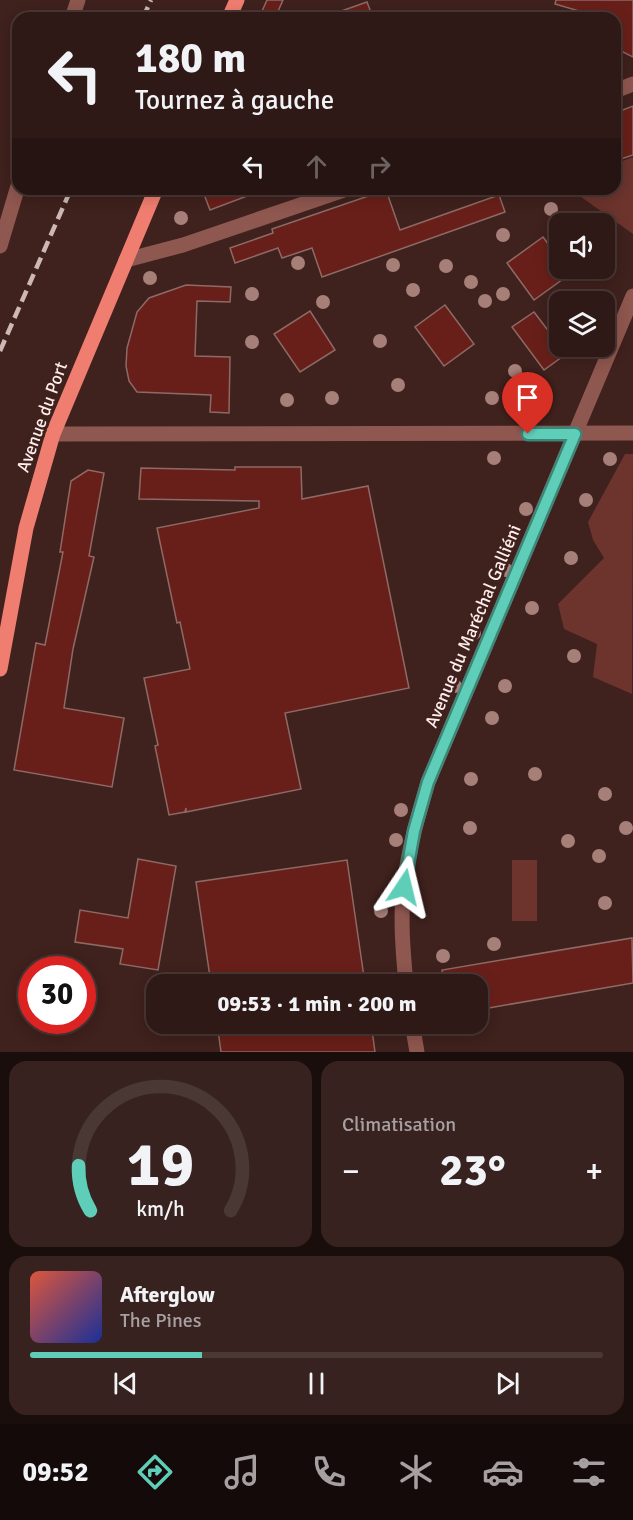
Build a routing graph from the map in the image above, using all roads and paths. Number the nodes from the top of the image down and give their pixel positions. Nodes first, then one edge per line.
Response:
1 (15, 195) edge
2 (153, 195) edge
3 (329, 195) edge
4 (0, 246) edge
5 (126, 260) junction
6 (633, 296) edge
7 (53, 434) junction
8 (575, 434) junction
9 (633, 434) edge
10 (0, 669) edge
11 (405, 974) edge
12 (414, 1034) edge
13 (417, 1052) edge

1 - 4 street
2 - 5 main road, Avenue du Port
3 - 5 street
5 - 7 main road, Avenue du Port
6 - 8 street, Avenue du Maréchal Galliéni
7 - 8 street
7 - 10 main road, Avenue du Port
8 - 9 street
8 - 11 street, Avenue du Maréchal Galliéni
12 - 13 street

